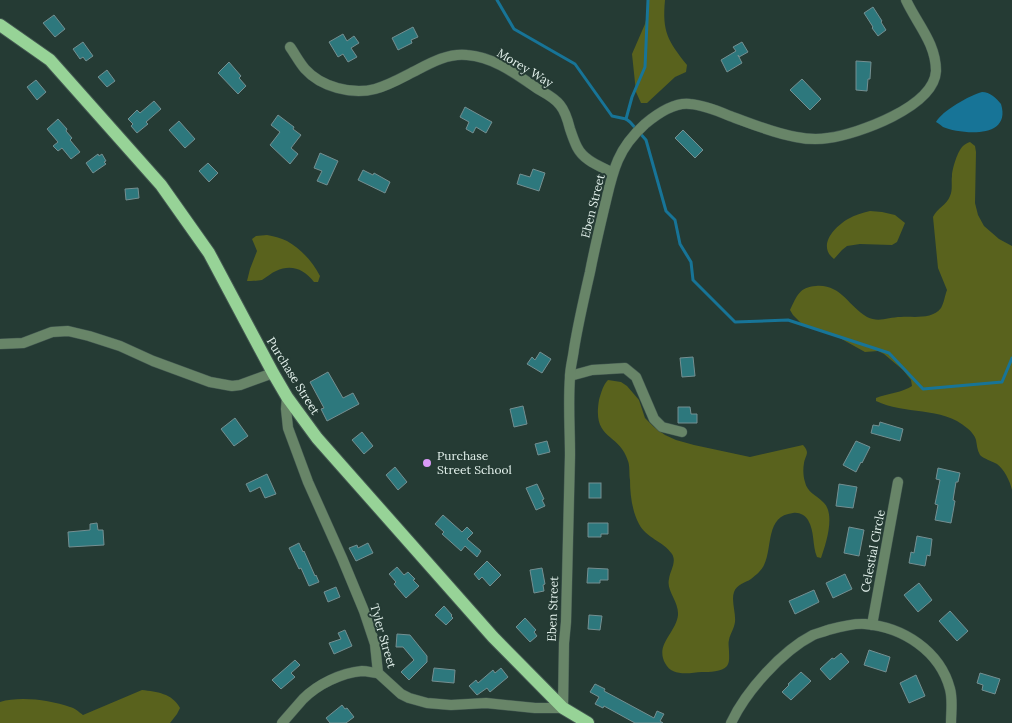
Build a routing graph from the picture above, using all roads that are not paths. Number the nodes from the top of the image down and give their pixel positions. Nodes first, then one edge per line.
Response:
1 (906, 0) edge
2 (0, 26) edge
3 (290, 47) dead end
4 (613, 173) junction
5 (0, 344) edge
6 (273, 372) junction
7 (570, 376) junction
8 (287, 396) junction
9 (682, 432) dead end
10 (898, 482) dead end
11 (872, 625) junction
12 (378, 673) junction
13 (563, 708) junction
14 (282, 723) edge
15 (588, 723) edge
16 (731, 723) edge
17 (951, 723) edge

1 - 4 street, Eben Street
2 - 6 main road, Purchase Street
3 - 4 street, Morey Way
4 - 7 street, Eben Street
5 - 6 street
6 - 8 main road, Purchase Street
7 - 9 street
7 - 13 street, Eben Street
8 - 12 street, Tyler Street
8 - 13 main road, Purchase Street
10 - 11 street, Celestial Circle
11 - 16 street
11 - 17 street
12 - 13 street, Tyler Street
12 - 14 street
13 - 15 main road, Purchase Street

